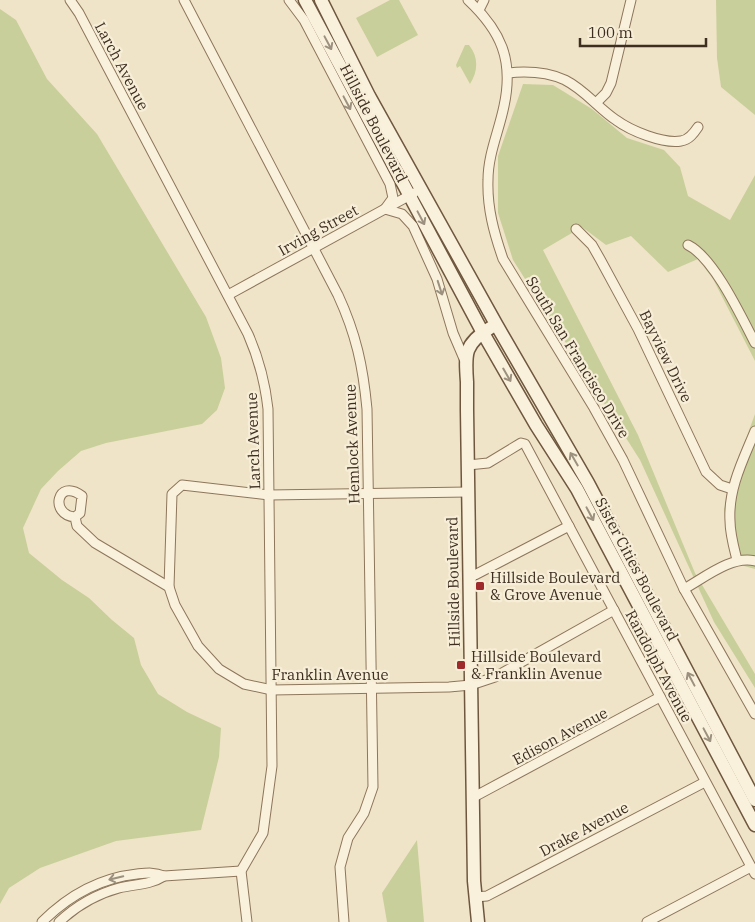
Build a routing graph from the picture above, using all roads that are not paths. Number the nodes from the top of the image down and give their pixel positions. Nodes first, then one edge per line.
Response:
1 (70, 0) edge
2 (184, 0) edge
3 (290, 0) edge
4 (305, 0) edge
5 (320, 0) edge
6 (468, 0) edge
7 (484, 0) edge
8 (631, 0) edge
9 (479, 10) junction
10 (508, 73) junction
11 (596, 103) junction
12 (698, 127) dead end
13 (421, 189) junction
14 (409, 196) junction
15 (385, 209) junction
16 (576, 229) dead end
17 (688, 245) dead end
18 (314, 248) junction
19 (228, 295) junction
20 (496, 324) junction
21 (483, 332) junction
22 (755, 343) edge
23 (465, 361) junction
24 (755, 431) edge
25 (468, 465) junction
26 (732, 489) junction
27 (468, 492) junction
28 (368, 493) junction
29 (269, 495) junction
30 (76, 517) dead end
31 (569, 526) junction
32 (737, 560) junction
33 (755, 561) edge
34 (469, 578) junction
35 (169, 587) junction
36 (684, 589) junction
37 (614, 610) junction
38 (471, 685) junction
39 (371, 688) junction
40 (272, 690) junction
41 (660, 697) junction
42 (755, 714) edge
43 (705, 782) junction
44 (472, 798) junction
45 (755, 800) edge
46 (755, 825) edge
47 (753, 870) edge
48 (241, 871) junction
49 (164, 876) junction
50 (475, 897) junction
51 (42, 922) edge
52 (59, 922) edge
53 (247, 922) edge
54 (344, 922) edge
55 (478, 922) edge
56 (647, 922) edge

1 - 19 street, Larch Avenue
2 - 18 street, Hemlock Avenue
3 -> 15 street, Hillside Boulevard
4 -> 14 main road, Hillside Boulevard
5 - 13 main road, Hillside Boulevard
6 - 9 street, South San Francisco Drive
7 - 9 street
8 - 11 street
9 - 10 street, South San Francisco Drive
10 - 11 street
10 - 36 street, South San Francisco Drive
11 - 12 street
13 - 14 street, Irving Street
13 - 20 main road, Hillside Boulevard
14 - 15 street, Irving Street
14 -> 21 main road, Hillside Boulevard
15 - 18 street, Irving Street
15 -> 23 street, Hillside Boulevard
16 - 26 street, Bayview Drive
17 - 22 street
18 - 19 street, Irving Street
18 - 28 street, Hemlock Avenue
19 - 29 street, Larch Avenue
20 - 21 main road, Hillside Boulevard
45 -> 20 main road, Sister Cities Boulevard
21 - 23 main road, Hillside Boulevard
21 -> 46 main road, Sister Cities Boulevard
23 - 25 main road, Hillside Boulevard
24 - 26 street
25 - 27 main road, Hillside Boulevard
25 - 31 street, Randolph Avenue
26 - 32 street
27 - 28 street
27 - 34 main road, Hillside Boulevard
28 - 29 street
28 - 39 street, Hemlock Avenue
29 - 35 street
29 - 40 street, Larch Avenue
30 - 35 street
31 - 34 street
31 - 37 street, Randolph Avenue
32 - 33 street
32 - 36 street
34 - 38 main road, Hillside Boulevard
35 - 40 street, Franklin Avenue
36 - 42 street, South San Francisco Drive
37 - 38 street, Franklin Avenue
37 - 41 street, Randolph Avenue
38 - 39 street, Franklin Avenue
38 - 44 main road, Hillside Boulevard
39 - 40 street, Franklin Avenue
39 - 54 street, Hemlock Avenue
40 - 48 street, Larch Avenue
41 - 43 street, Randolph Avenue
41 - 44 street, Edison Avenue
43 - 47 street, Randolph Avenue
43 - 50 street, Drake Avenue
44 - 50 main road, Hillside Boulevard
47 - 56 street
48 - 49 street
48 - 53 street
49 -> 51 street
49 - 52 street
50 - 55 main road, Hillside Boulevard

